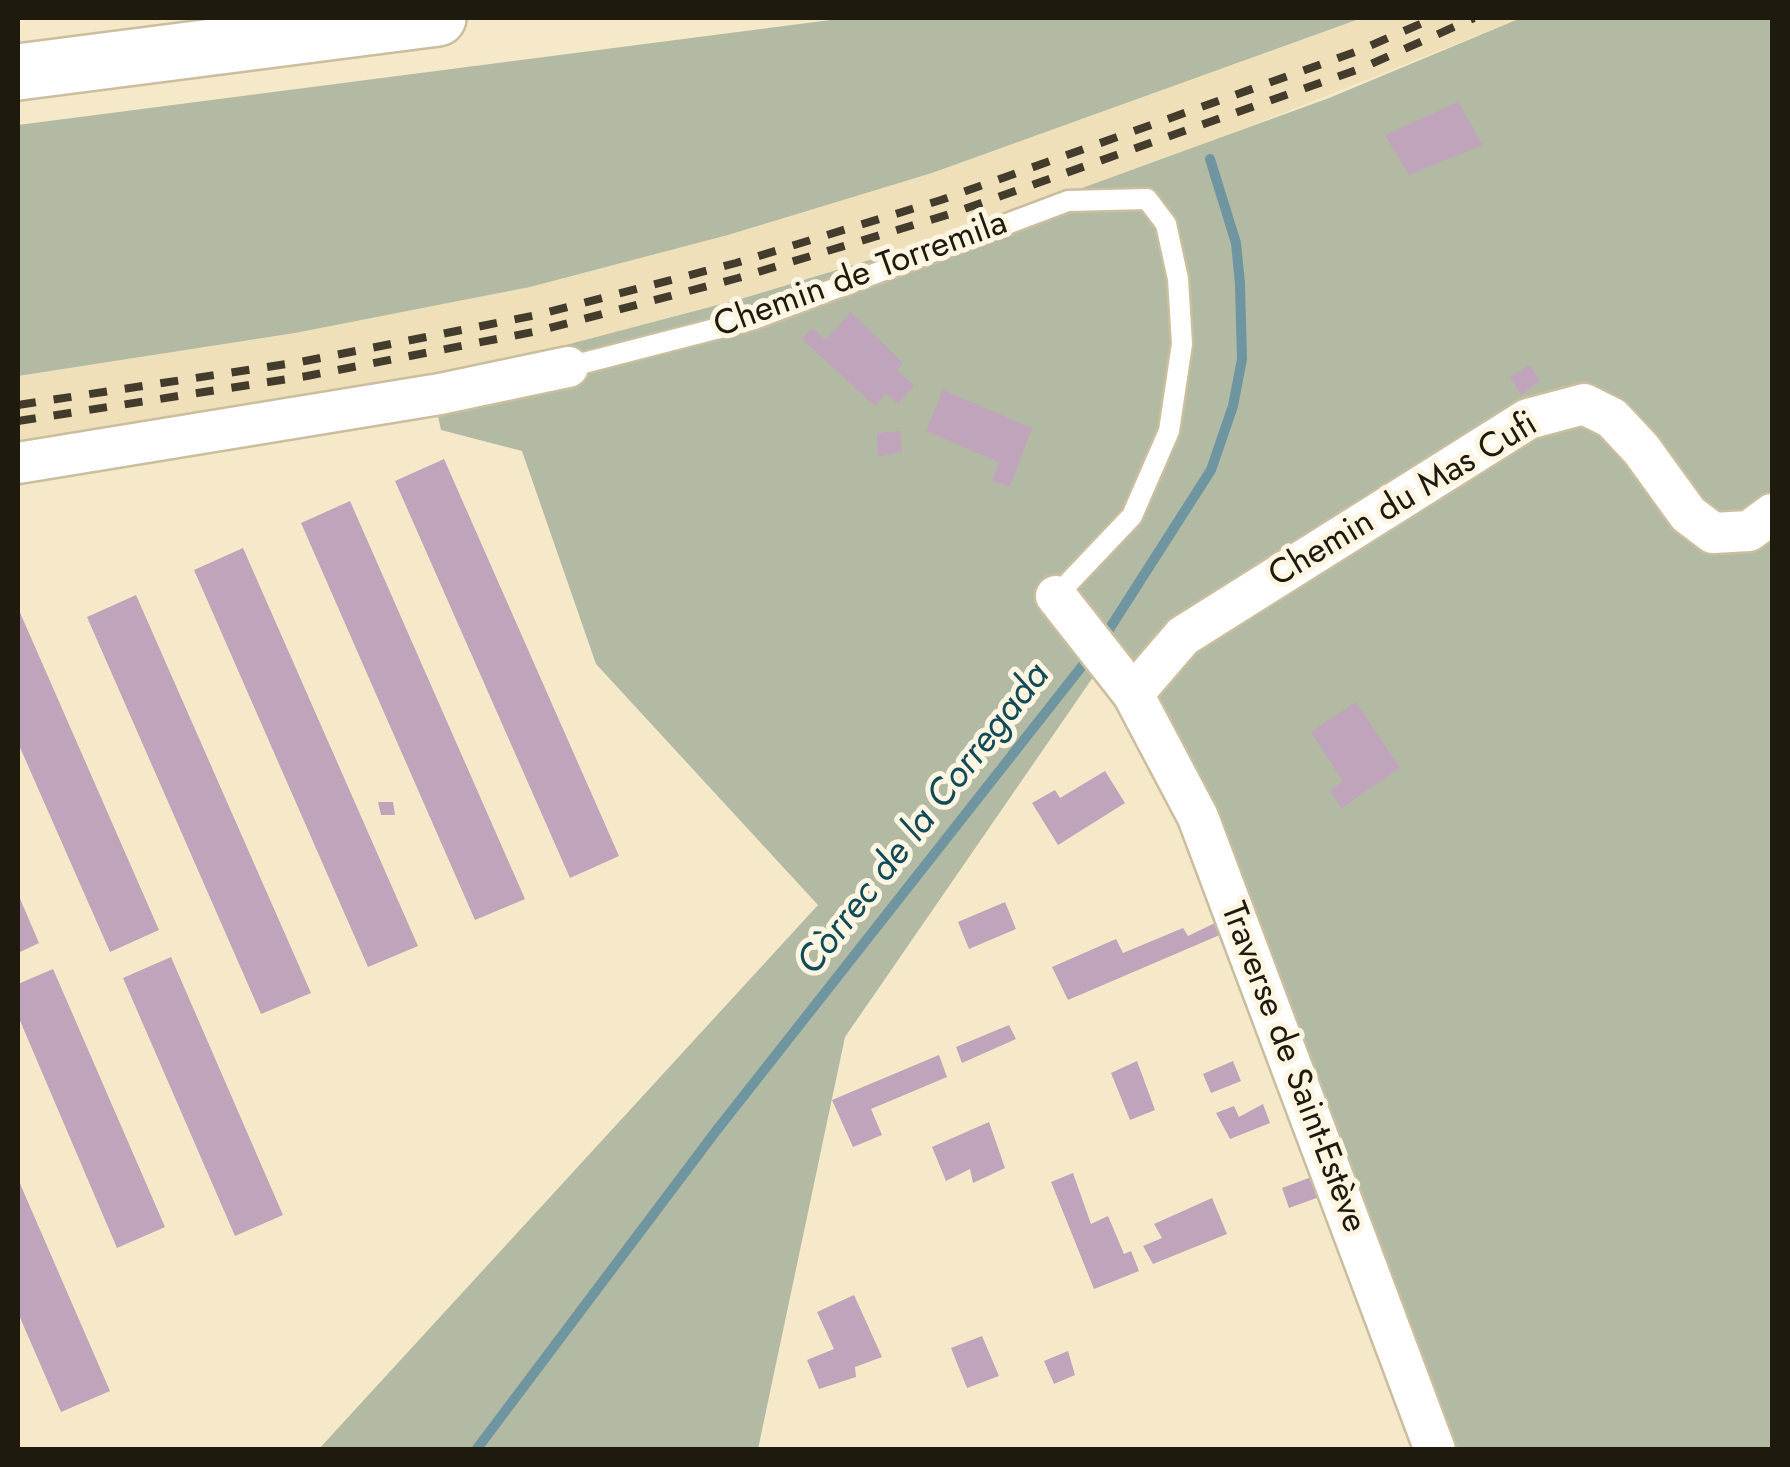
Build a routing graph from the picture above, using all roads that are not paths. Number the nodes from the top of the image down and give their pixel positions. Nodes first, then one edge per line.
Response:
1 (438, 18) edge
2 (18, 72) edge
3 (568, 367) joint
4 (18, 463) edge
5 (1772, 514) edge
6 (1056, 596) joint
7 (1133, 694) junction
8 (1435, 1450) edge

1 - 2 highway
3 - 4 street, Chemin de Torremila
3 - 6 lane, Chemin de Torremila
5 - 7 street, Chemin du Mas Cufi
6 - 7 street, Chemin de Torremila
7 - 8 street, Traverse de Saint-Estève

